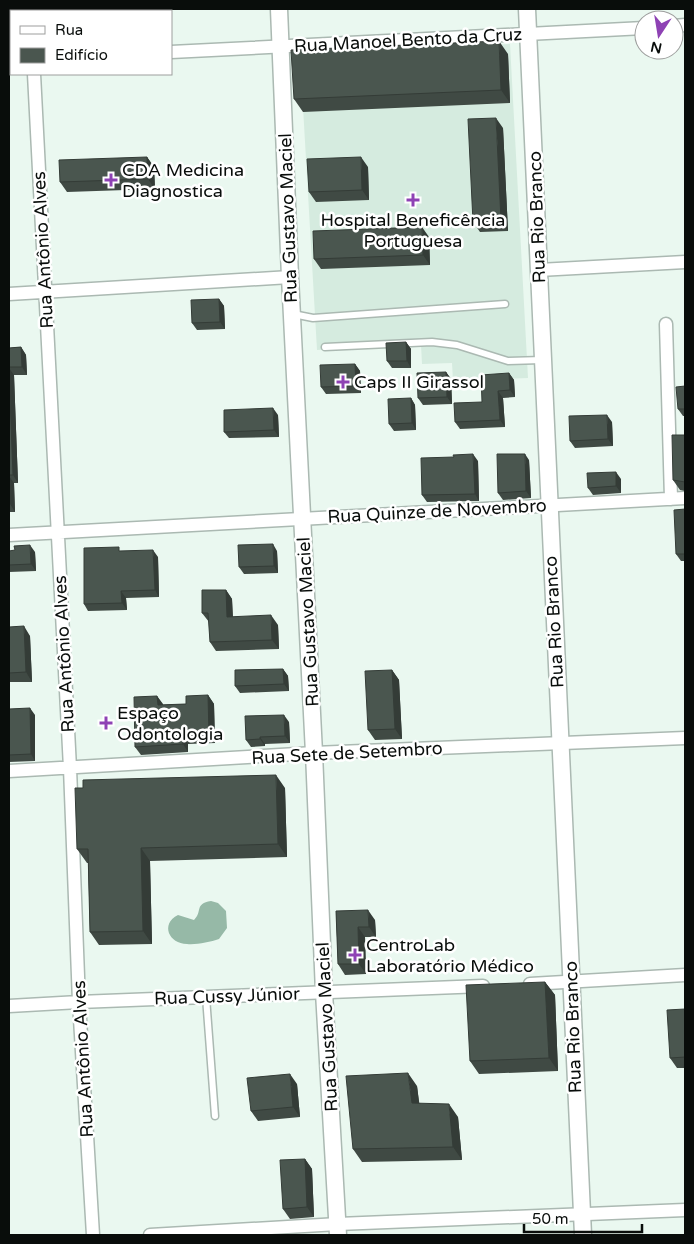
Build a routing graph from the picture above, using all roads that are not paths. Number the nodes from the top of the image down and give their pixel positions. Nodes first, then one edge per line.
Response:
1 (279, 9) edge
2 (527, 9) edge
3 (634, 29) edge
4 (529, 34) junction
5 (281, 47) junction
6 (172, 52) edge
7 (34, 75) edge
8 (685, 262) edge
9 (539, 270) junction
10 (290, 277) junction
11 (46, 292) junction
12 (9, 294) edge
13 (505, 304) dead end
14 (292, 314) junction
15 (666, 324) dead end
16 (325, 347) dead end
17 (543, 360) junction
18 (685, 498) edge
19 (671, 499) junction
20 (549, 505) junction
21 (303, 518) junction
22 (58, 532) junction
23 (9, 535) edge
24 (685, 738) edge
25 (560, 743) junction
26 (314, 753) junction
27 (70, 768) junction
28 (9, 771) edge
29 (685, 975) edge
30 (573, 982) junction
31 (513, 984) edge
32 (493, 985) edge
33 (324, 992) junction
34 (206, 998) junction
35 (79, 1002) junction
36 (9, 1006) edge
37 (215, 1116) dead end
38 (685, 1210) edge
39 (582, 1215) junction
40 (338, 1230) edge
41 (93, 1235) edge
42 (150, 1235) edge
43 (583, 1235) edge

1 - 5 street, Rua Gustavo Maciel
2 - 4 street, Rua Rio Branco
3 - 4 street, Rua Manoel Bento da Cruz
4 - 5 street, Rua Manoel Bento da Cruz
4 - 9 street, Rua Rio Branco
5 - 6 street, Rua Manoel Bento da Cruz
5 - 10 street, Rua Gustavo Maciel
7 - 11 street, Rua Antônio Alves
8 - 9 street
9 - 17 street, Rua Rio Branco
10 - 11 street
10 - 14 street, Rua Gustavo Maciel
11 - 12 street
11 - 22 street, Rua Antônio Alves
13 - 14 lane
14 - 21 street, Rua Gustavo Maciel
15 - 19 street
16 - 17 lane
17 - 20 street, Rua Rio Branco
18 - 19 street, Rua Quinze de Novembro
19 - 20 street, Rua Quinze de Novembro
20 - 21 street, Rua Quinze de Novembro
20 - 25 street, Rua Rio Branco
21 - 22 street, Rua Quinze de Novembro
21 - 26 street, Rua Gustavo Maciel
22 - 23 street, Rua Quinze de Novembro
22 - 27 street, Rua Antônio Alves
24 - 25 street, Rua Sete de Setembro
25 - 26 street, Rua Sete de Setembro
25 - 30 street, Rua Rio Branco
26 - 27 street, Rua Sete de Setembro
26 - 33 street, Rua Gustavo Maciel
27 - 28 street, Rua Sete de Setembro
27 - 35 street, Rua Antônio Alves
29 - 30 street
30 - 31 street
30 - 39 street, Rua Rio Branco
32 - 33 street, Rua Cussy Júnior
33 - 34 street, Rua Cussy Júnior
33 - 40 street, Rua Gustavo Maciel
34 - 35 street, Rua Cussy Júnior
34 - 37 lane
35 - 36 street, Rua Cussy Júnior
35 - 41 street, Rua Antônio Alves
38 - 39 street
39 - 40 street
39 - 43 street, Rua Rio Branco
40 - 42 street

